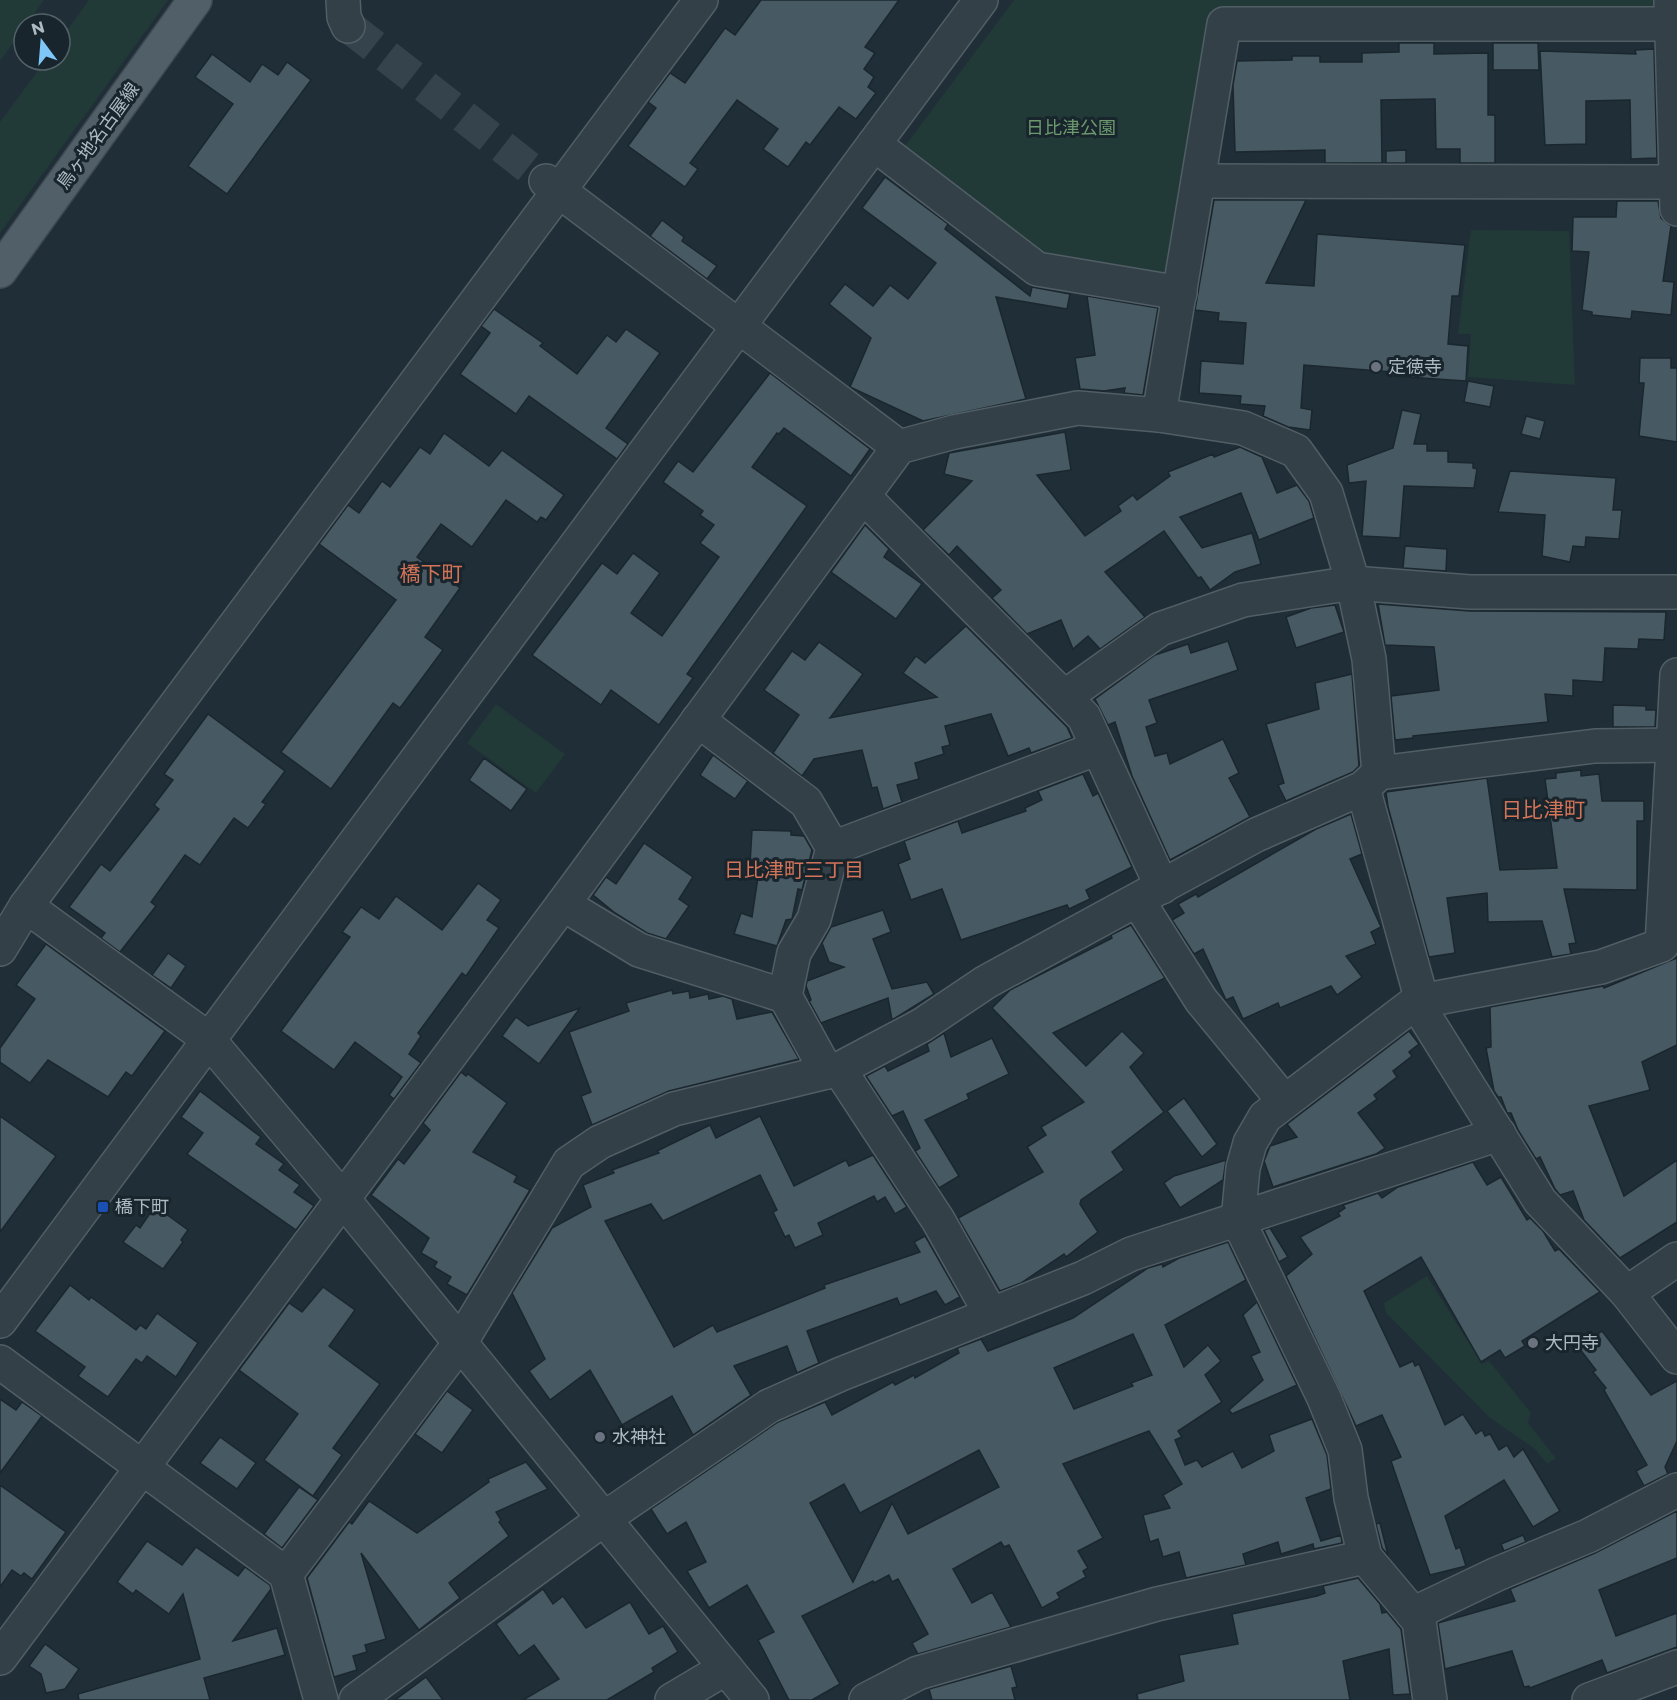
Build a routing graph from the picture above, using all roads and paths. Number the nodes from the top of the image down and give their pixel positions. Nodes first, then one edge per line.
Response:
1 (195, 0) edge
2 (701, 0) edge
3 (981, 0) edge
4 (1671, 12) edge
5 (1675, 117) edge
6 (874, 144) junction
7 (1198, 181) junction
8 (553, 187) junction
9 (1676, 195) edge
10 (0, 271) edge
11 (1180, 293) junction
12 (739, 324) junction
13 (1159, 415) junction
14 (899, 447) junction
15 (863, 496) junction
16 (1353, 583) junction
17 (1677, 592) edge
18 (1677, 675) edge
19 (1066, 696) junction
20 (698, 720) junction
21 (1674, 745) edge
22 (1098, 748) junction
23 (1371, 781) junction
24 (833, 848) junction
25 (1150, 894) junction
26 (563, 904) junction
27 (26, 906) junction
28 (0, 949) edge
29 (785, 996) junction
30 (1419, 1001) junction
31 (207, 1038) junction
32 (833, 1070) junction
33 (1284, 1101) junction
34 (1499, 1134) junction
35 (342, 1198) junction
36 (1238, 1220) junction
37 (1677, 1259) edge
38 (1627, 1293) junction
39 (991, 1314) junction
40 (0, 1321) edge
41 (460, 1343) junction
42 (1677, 1357) edge
43 (0, 1362) edge
44 (144, 1468) junction
45 (1677, 1490) edge
46 (605, 1518) junction
47 (1365, 1557) junction
48 (286, 1574) junction
49 (1413, 1614) junction
50 (0, 1658) edge
51 (1677, 1666) edge
52 (726, 1668) junction
53 (321, 1700) edge
54 (356, 1700) edge
55 (672, 1700) edge
56 (752, 1700) edge
57 (866, 1700) edge
58 (1430, 1700) edge
59 (1589, 1700) edge

1 - 10 main road, 鳥ヶ地名古屋線
2 - 8 street
3 - 6 street
4 - 5 street
4 - 7 street
5 - 9 street
6 - 11 street
6 - 12 street
7 - 9 street
7 - 11 street
8 - 12 street
8 - 27 street
11 - 13 street
12 - 14 street
12 - 31 street
13 - 14 street
13 - 16 street
14 - 15 street
15 - 19 street
15 - 20 street
16 - 17 street
16 - 19 street
16 - 23 street
18 - 21 street
19 - 22 street
20 - 24 street
20 - 26 street
21 - 23 street
21 - 30 street
22 - 24 street
22 - 25 street
23 - 25 street
23 - 30 street
24 - 29 street
25 - 32 street
25 - 33 street
26 - 29 street
26 - 35 street
27 - 28 street
27 - 31 street
29 - 32 street
30 - 33 street
30 - 34 street
31 - 35 street
31 - 40 street
32 - 39 street
32 - 41 street
33 - 36 street
34 - 36 street
34 - 38 street
35 - 41 street
35 - 44 street
36 - 39 street
36 - 47 street
37 - 38 street
38 - 42 street
39 - 46 street
41 - 46 street
41 - 48 street
43 - 44 street
44 - 48 street
44 - 50 street
45 - 49 street
46 - 52 street
46 - 54 street
47 - 49 street
47 - 57 street
48 - 53 street
49 - 58 street
51 - 59 street
52 - 55 street
52 - 56 street

